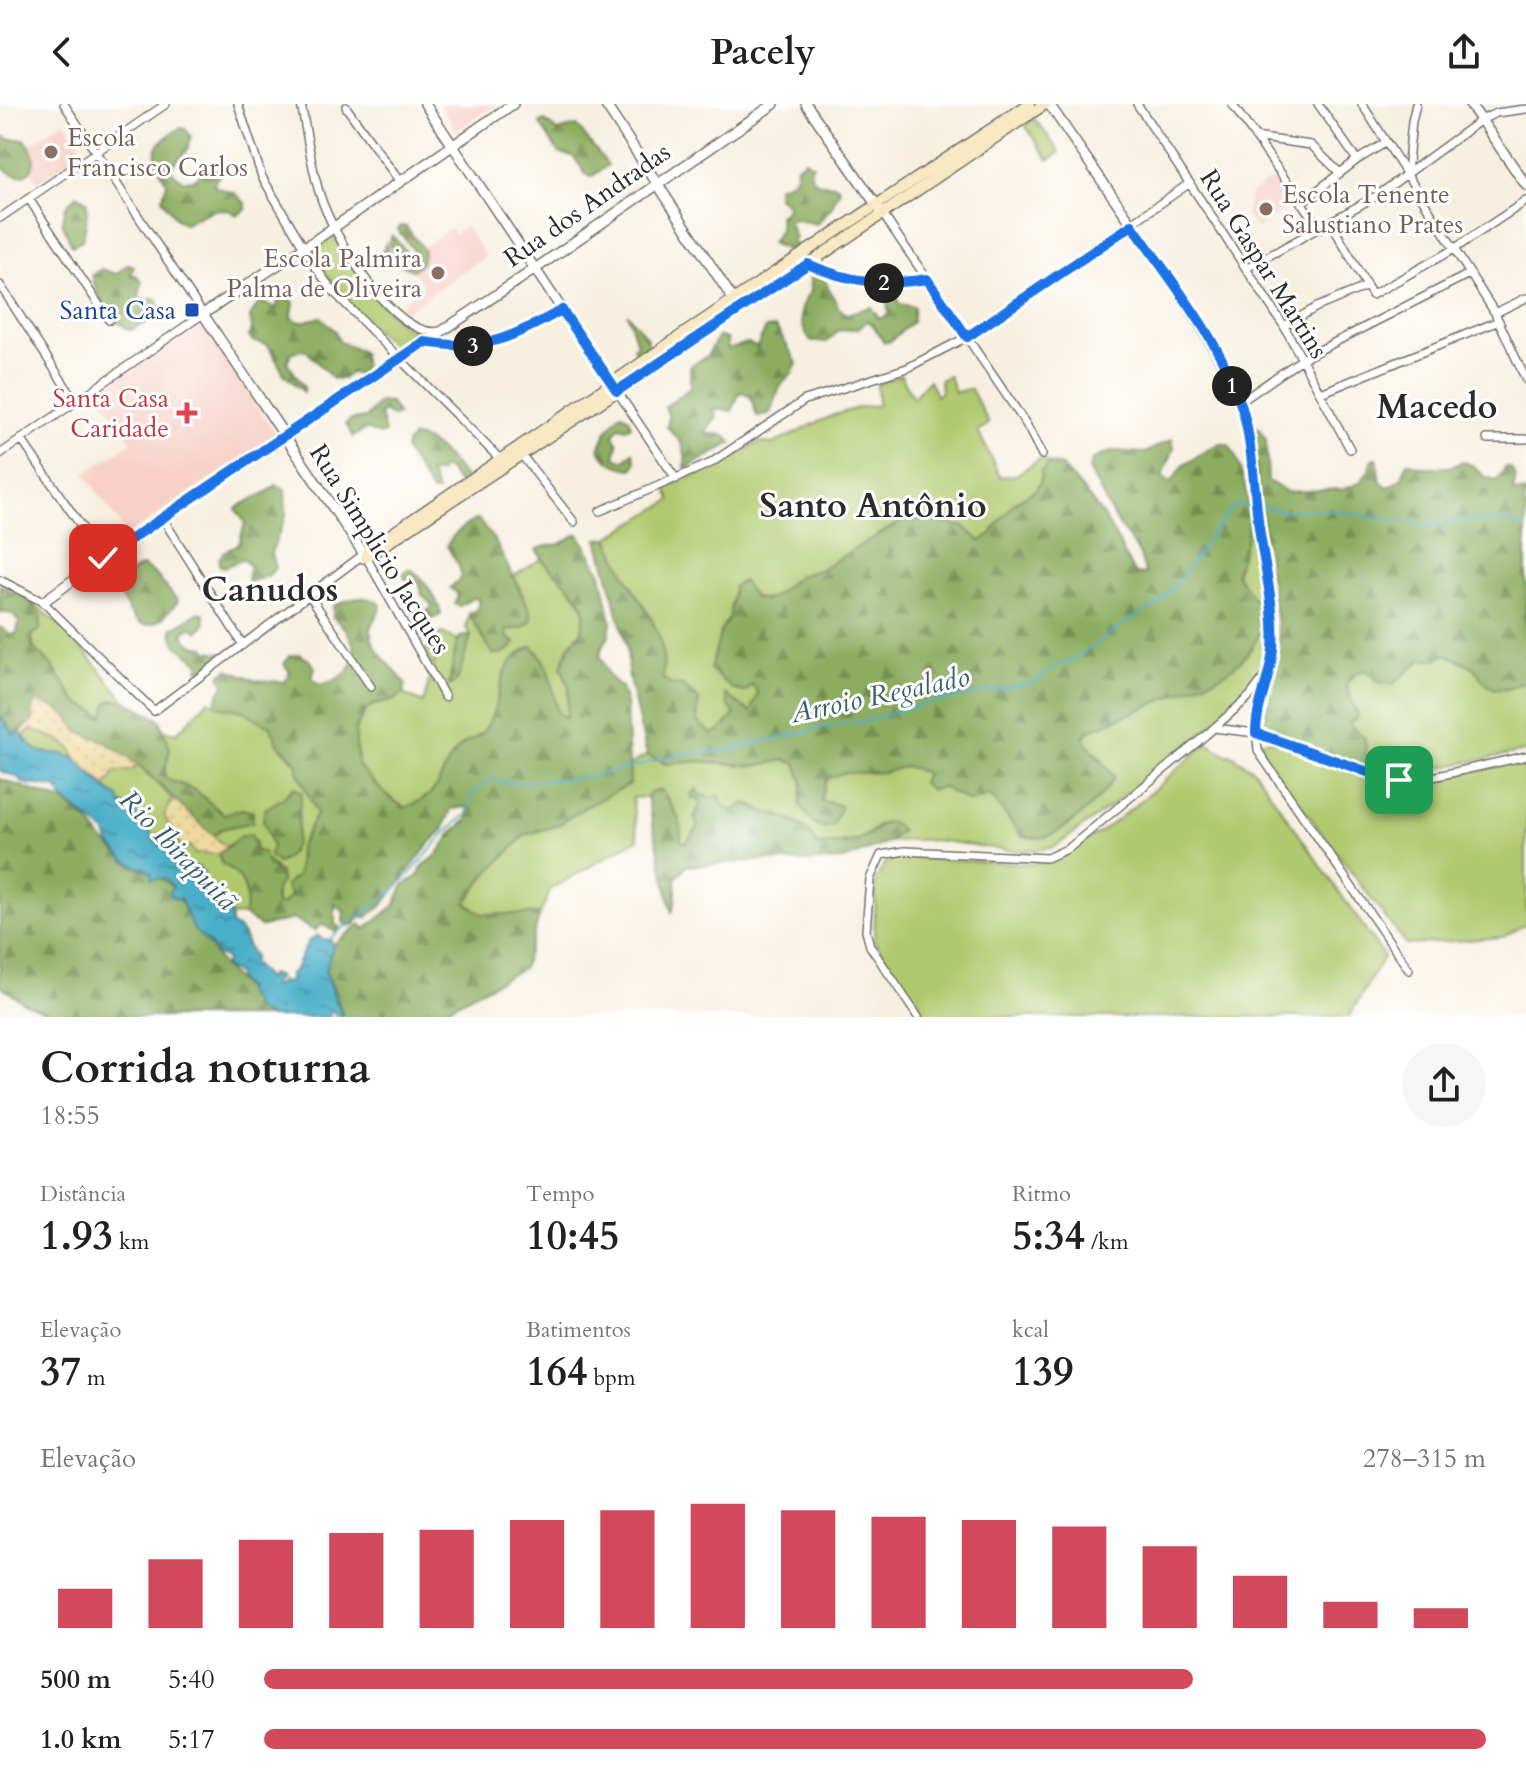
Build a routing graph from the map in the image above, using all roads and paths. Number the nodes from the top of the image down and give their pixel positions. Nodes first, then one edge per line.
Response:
1 (64, 104) edge
2 (166, 104) edge
3 (238, 104) edge
4 (301, 104) edge
5 (425, 104) edge
6 (513, 104) edge
7 (605, 104) edge
8 (774, 104) edge
9 (806, 104) edge
10 (1029, 104) edge
11 (1047, 104) edge
12 (1137, 104) edge
13 (1232, 104) edge
14 (1318, 104) edge
15 (1362, 104) edge
16 (1416, 104) edge
17 (1470, 104) edge
18 (346, 107) dead end
19 (1526, 109) edge
20 (1481, 120) junction
21 (998, 130) junction
22 (1255, 137) junction
23 (1385, 143) junction
24 (453, 147) junction
25 (96, 151) junction
26 (1357, 160) junction
27 (1340, 173) junction
28 (1406, 173) junction
29 (400, 182) junction
30 (657, 183) junction
31 (1190, 183) junction
32 (1526, 185) edge
33 (29, 199) junction
34 (1526, 201) edge
35 (1301, 203) junction
36 (879, 209) junction
37 (0, 218) edge
38 (1331, 223) junction
39 (1132, 225) junction
40 (334, 226) junction
41 (1320, 229) junction
42 (837, 238) junction
43 (303, 247) junction
44 (1454, 249) junction
45 (808, 264) junction
46 (1247, 268) junction
47 (535, 269) junction
48 (1469, 274) junction
49 (927, 279) junction
50 (0, 285) edge
51 (1365, 287) junction
52 (1526, 298) edge
53 (733, 300) junction
54 (562, 310) junction
55 (740, 310) junction
56 (203, 314) junction
57 (1497, 317) junction
58 (109, 320) dead end
59 (1284, 326) junction
60 (443, 331) junction
61 (967, 337) junction
62 (424, 342) junction
63 (400, 358) junction
64 (1302, 359) junction
65 (1526, 380) edge
66 (614, 387) junction
67 (1321, 393) junction
68 (75, 401) junction
69 (1239, 403) junction
70 (284, 437) junction
71 (21, 439) junction
72 (1487, 439) dead end
73 (1526, 439) edge
74 (1350, 449) dead end
75 (519, 451) junction
76 (0, 454) edge
77 (1042, 455) dead end
78 (503, 462) junction
79 (676, 479) junction
80 (600, 511) dead end
81 (163, 519) junction
82 (574, 522) dead end
83 (362, 557) junction
84 (103, 558) junction
85 (0, 580) edge
86 (310, 596) junction
87 (43, 602) junction
88 (243, 645) junction
89 (1269, 671) junction
90 (371, 687) dead end
91 (445, 697) dead end
92 (1214, 728) junction
93 (1256, 733) junction
94 (1526, 756) edge
95 (1409, 970) dead end
96 (918, 1017) edge

1 - 25 street, Rua Simplicio Jacques
2 - 25 street
3 - 43 street
4 - 40 street
5 - 24 street
6 - 24 street
7 - 30 street
8 - 30 street, Rua dos Andradas
9 - 36 street
10 - 21 main road
11 - 21 main road
11 - 39 street
12 - 31 street, Rua Gaspar Martins
13 - 22 street
14 - 26 street
15 - 23 street
16 - 28 street
17 - 20 street
18 - 29 street
19 - 20 street
20 - 28 street
20 - 32 street
21 - 36 main road
22 - 27 street
22 - 35 street
23 - 26 street
23 - 28 street
24 - 29 street
24 - 47 street
25 - 33 street
25 - 56 street, Rua Simplicio Jacques
26 - 27 street
27 - 35 street
28 - 38 street
28 - 44 street
29 - 40 street
30 - 47 street, Rua dos Andradas
30 - 53 street
31 - 39 street
31 - 46 street, Rua Gaspar Martins
33 - 37 street
33 - 58 street
34 - 44 street
35 - 41 street
36 - 42 main road
36 - 49 street
38 - 41 street
38 - 51 street
39 - 61 street
39 - 69 street
40 - 43 street
40 - 60 street
41 - 46 street
42 - 45 main road
42 - 53 main road
43 - 56 street
43 - 63 street
44 - 48 street
44 - 51 street
45 - 49 street
45 - 55 main road
46 - 59 street, Rua Gaspar Martins
47 - 54 street
47 - 60 street, Rua dos Andradas
48 - 57 street
48 - 64 street
49 - 61 street
50 - 68 street
51 - 59 street
52 - 57 street
53 - 55 street
53 - 66 main road
54 - 62 street
54 - 66 street
55 - 66 main road
56 - 68 street
56 - 70 street, Rua Simplicio Jacques
57 - 65 street
57 - 67 street
59 - 64 street, Rua Gaspar Martins
60 - 62 street, Rua dos Andradas
61 - 77 street
61 - 79 street
62 - 63 street, Rua dos Andradas
63 - 70 street, Rua dos Andradas
63 - 78 street
64 - 67 street, Rua Gaspar Martins
64 - 69 street
66 - 75 main road
66 - 79 street
67 - 74 street, Rua Gaspar Martins
68 - 71 street
69 - 89 street
70 - 81 street, Rua dos Andradas
70 - 83 street, Rua Simplicio Jacques
71 - 76 street
71 - 84 street
72 - 73 street
75 - 78 main road
75 - 82 street
78 - 83 main road
79 - 80 street
81 - 84 street, Rua dos Andradas
81 - 88 street
83 - 86 street
83 - 91 street, Rua Simplicio Jacques
84 - 87 street, Rua dos Andradas
85 - 87 street
86 - 88 street
86 - 90 street
87 - 88 street
89 - 92 street
89 - 93 street
92 - 93 street
92 - 96 street
93 - 94 street
93 - 95 street

